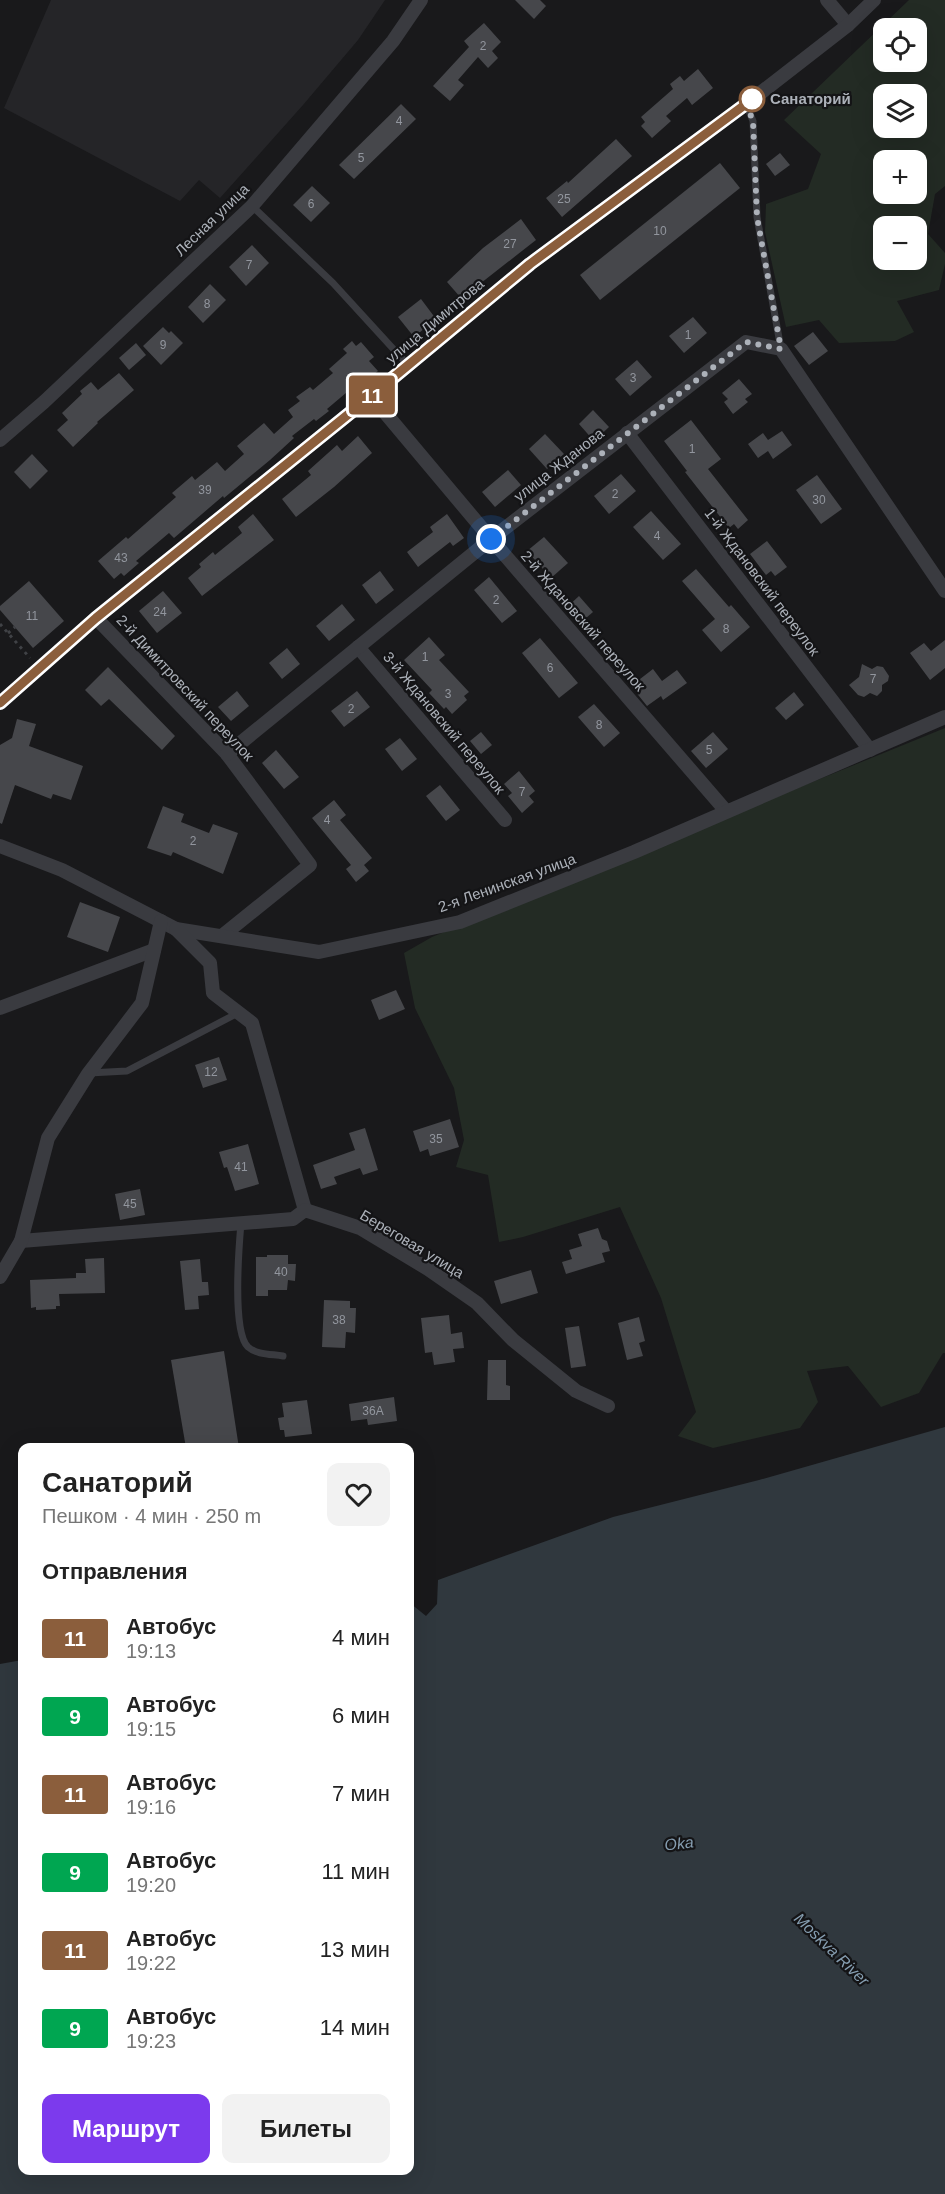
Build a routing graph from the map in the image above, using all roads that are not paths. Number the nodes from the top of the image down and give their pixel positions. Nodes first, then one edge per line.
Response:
1 (421, 0) edge
2 (827, 0) edge
3 (874, 0) edge
4 (848, 25) junction
5 (746, 104) junction
6 (252, 206) junction
7 (781, 349) junction
8 (408, 365) junction
9 (371, 396) junction
10 (627, 433) junction
11 (0, 440) edge
12 (491, 539) junction
13 (945, 591) edge
14 (96, 618) junction
15 (358, 647) junction
16 (0, 703) edge
17 (945, 717) edge
18 (870, 750) junction
19 (228, 754) junction
20 (726, 811) junction
21 (505, 820) dead end
22 (0, 846) edge
23 (161, 921) junction
24 (176, 929) junction
25 (222, 936) junction
26 (154, 950) junction
27 (0, 1008) edge
28 (238, 1014) junction
29 (88, 1074) junction
30 (305, 1210) junction
31 (241, 1223) junction
32 (21, 1241) junction
33 (0, 1277) edge
34 (283, 1356) dead end
35 (608, 1406) dead end

1 - 6 street, Лесная улица
2 - 4 street
3 - 4 street, улица Димитрова
4 - 5 street, улица Димитрова
5 - 7 lane
5 - 8 street, улица Димитрова
6 - 8 lane
6 - 11 street, Лесная улица
7 - 10 street, улица Жданова
7 - 13 street
8 - 9 street, улица Димитрова
9 - 12 street, 2-й Ждановский переулок
9 - 14 street, улица Димитрова
10 - 12 street, улица Жданова
10 - 18 street, 1-й Ждановский переулок
12 - 15 street, улица Жданова
12 - 20 street, 2-й Ждановский переулок
14 - 16 street, улица Димитрова
14 - 19 street, 2-й Димитровский переулок
15 - 19 street, улица Жданова
15 - 21 street, 3-й Ждановский переулок
17 - 18 street, 2-я Ленинская улица
18 - 20 street, 2-я Ленинская улица
19 - 25 street, 2-й Димитровский переулок
20 - 25 street, 2-я Ленинская улица
22 - 23 street, 2-я Ленинская улица
23 - 24 street, 2-я Ленинская улица
23 - 26 street
24 - 25 street, 2-я Ленинская улица
24 - 28 street
26 - 27 street
26 - 29 street
28 - 29 lane
28 - 30 street
29 - 32 street
30 - 31 street
30 - 35 street, Береговая улица
31 - 32 street
31 - 34 lane
32 - 33 street

